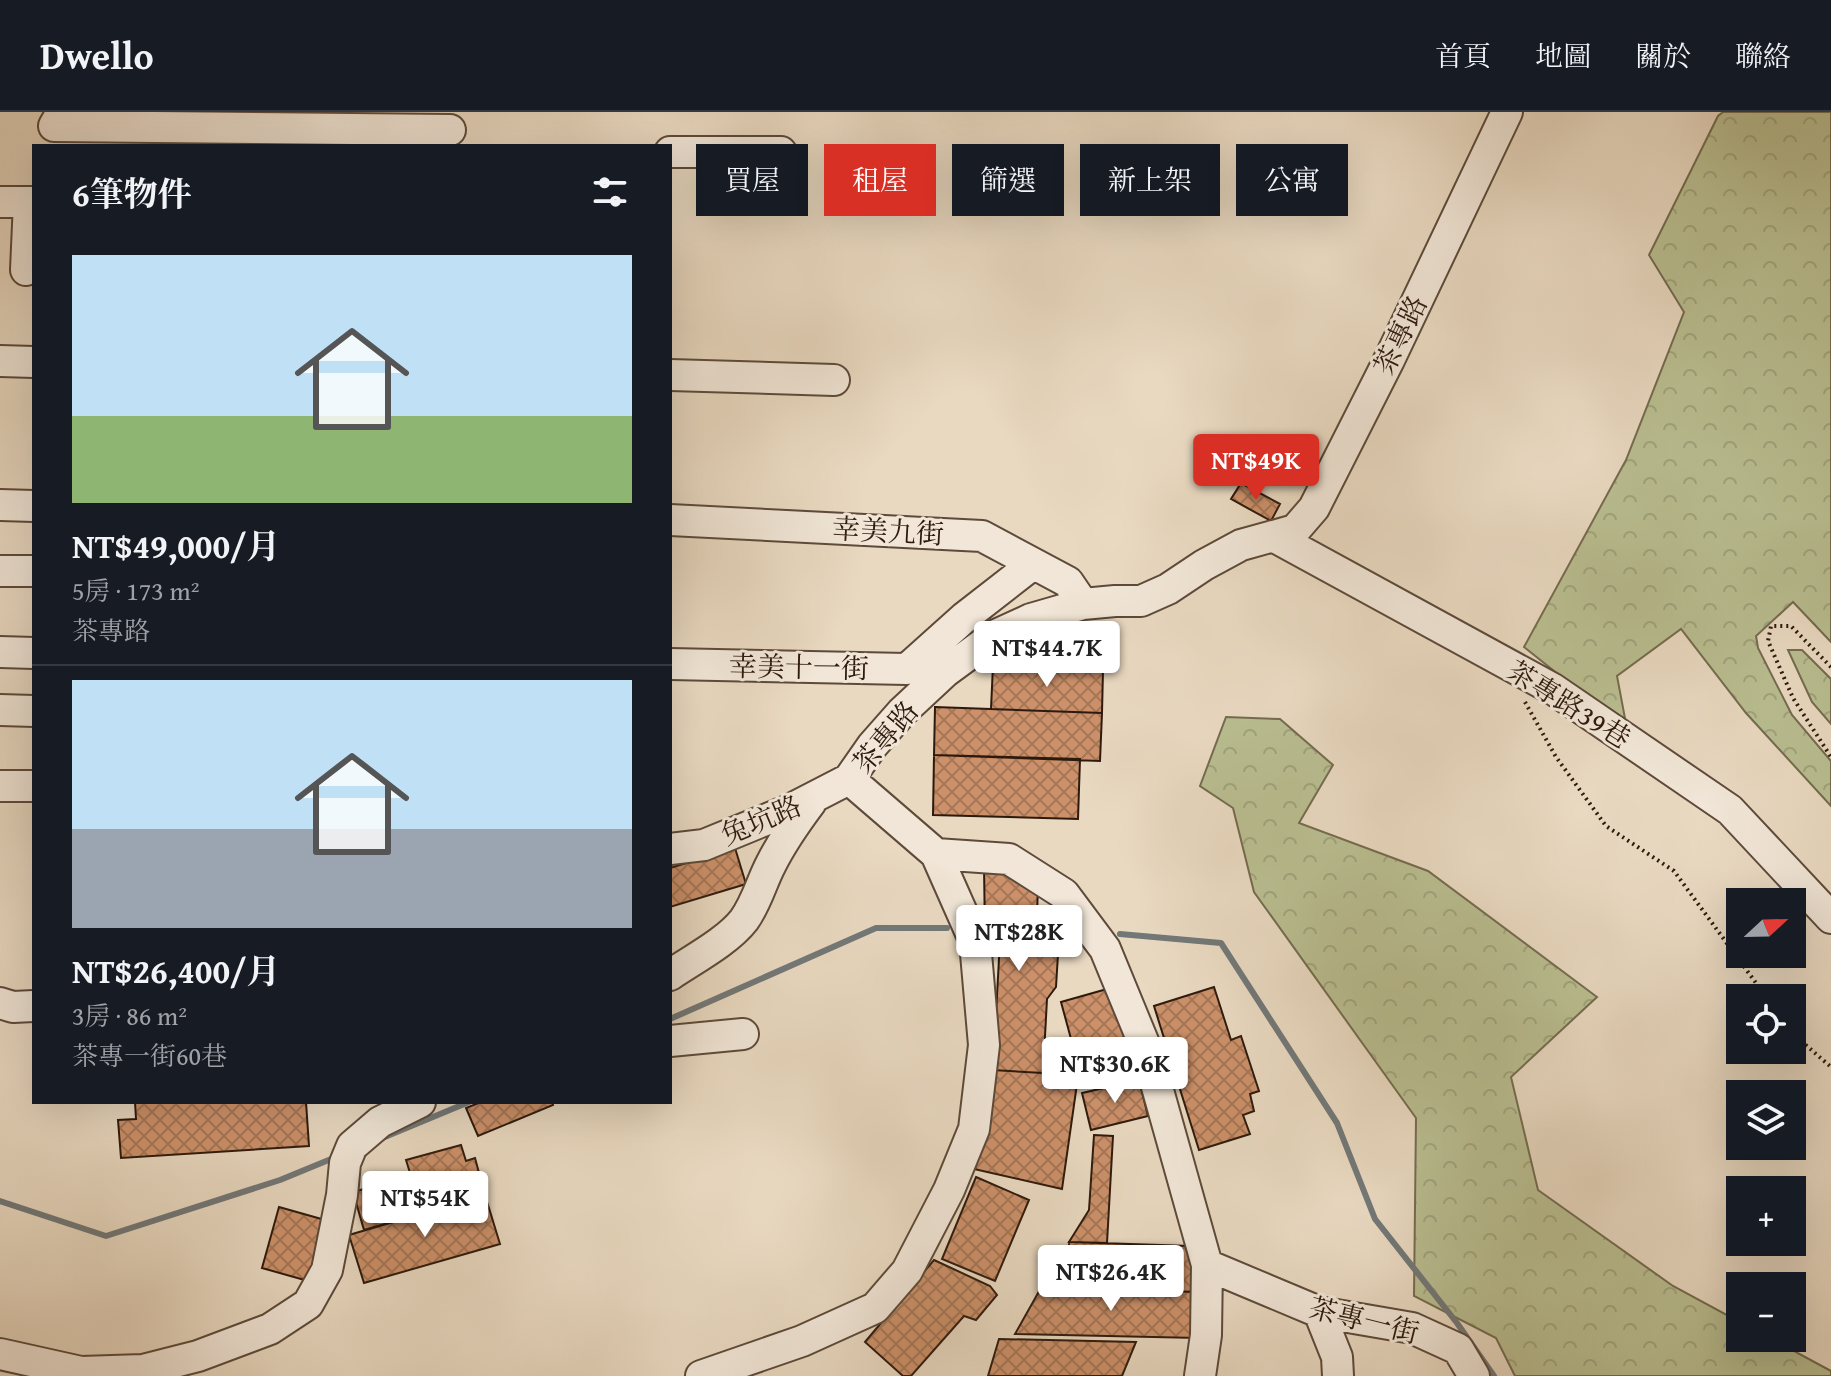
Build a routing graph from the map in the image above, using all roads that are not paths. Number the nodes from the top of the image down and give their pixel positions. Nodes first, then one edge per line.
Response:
1 (1507, 112) edge
2 (58, 119) edge
3 (450, 129) edge
4 (372, 137) edge
5 (672, 152) edge
6 (696, 152) edge
7 (21, 202) edge
8 (20, 270) edge
9 (0, 361) edge
10 (32, 362) edge
11 (672, 375) edge
12 (834, 380) dead end
13 (0, 505) edge
14 (32, 506) edge
15 (672, 520) edge
16 (1273, 536) junction
17 (1033, 564) junction
18 (0, 571) edge
19 (32, 571) edge
20 (1083, 604) junction
21 (0, 652) edge
22 (32, 653) edge
23 (672, 664) edge
24 (0, 710) edge
25 (32, 711) edge
26 (849, 779) junction
27 (0, 786) edge
28 (32, 786) edge
29 (814, 797) junction
30 (672, 849) edge
31 (936, 854) junction
32 (1831, 918) edge
33 (672, 974) edge
34 (0, 1003) edge
35 (32, 1006) edge
36 (743, 1034) dead end
37 (672, 1041) edge
38 (416, 1104) edge
39 (1207, 1265) junction
40 (1319, 1312) junction
41 (0, 1354) edge
42 (701, 1376) edge
43 (1200, 1376) edge
44 (1338, 1376) edge
45 (1474, 1376) edge

1 - 16 street, 茶專路
2 - 4 street
3 - 4 street
5 - 6 street
7 - 8 street
9 - 10 street
11 - 12 street
13 - 14 street
15 - 17 street, 幸美九街
16 - 20 street, 茶專路
16 - 32 street, 茶專路39巷
17 - 20 street, 幸美九街
17 - 23 street, 幸美十一街
18 - 19 street
20 - 26 street, 茶專路
21 - 22 street
24 - 25 street
26 - 29 street, 兔坑路
26 - 31 street, 茶專路
27 - 28 street
29 - 30 street, 兔坑路
29 - 33 street
31 - 39 street
31 - 42 street, 茶專路
34 - 35 street
36 - 37 street
38 - 41 street
39 - 40 street, 茶專一街
39 - 43 street
40 - 44 street
40 - 45 street, 茶專一街

